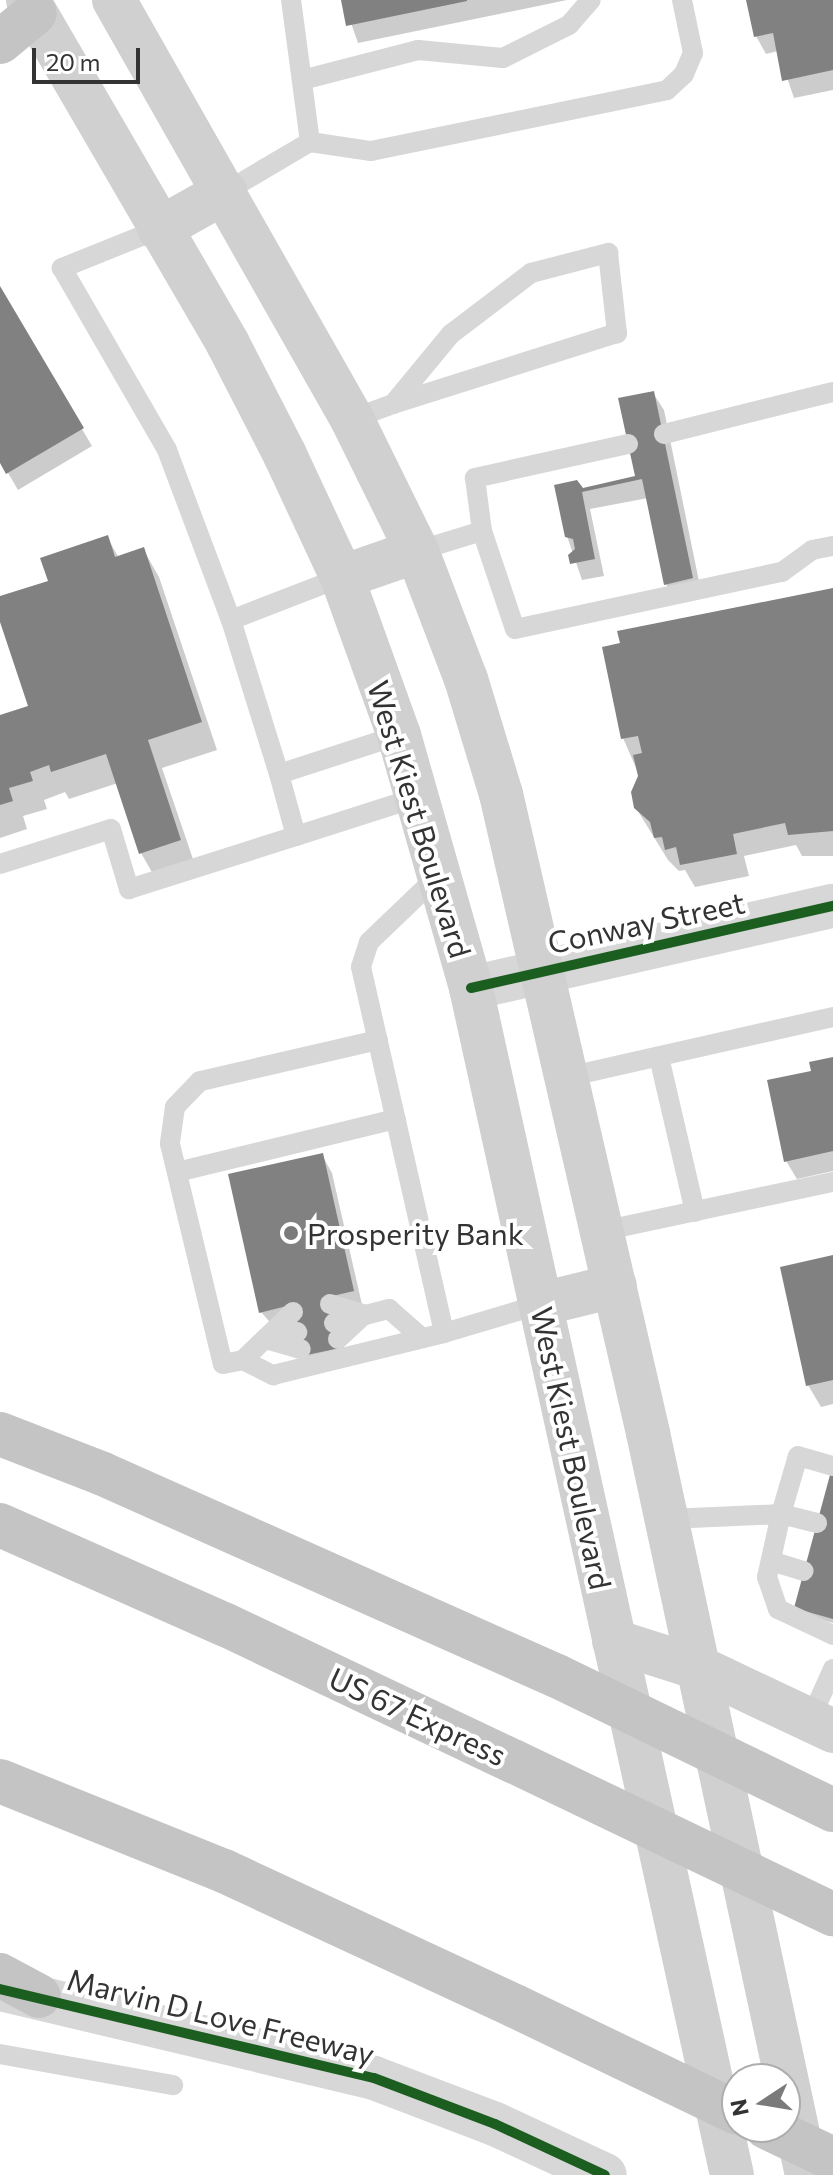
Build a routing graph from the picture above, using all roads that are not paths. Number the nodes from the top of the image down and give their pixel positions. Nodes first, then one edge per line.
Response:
1 (114, 0) edge
2 (291, 0) edge
3 (591, 0) edge
4 (682, 0) edge
5 (38, 4) edge
6 (0, 42) edge
7 (302, 80) junction
8 (310, 142) junction
9 (225, 192) junction
10 (159, 229) junction
11 (833, 392) edge
12 (393, 404) junction
13 (352, 419) junction
14 (664, 434) dead end
15 (628, 444) dead end
16 (482, 531) junction
17 (833, 546) edge
18 (417, 551) junction
19 (342, 577) junction
20 (231, 620) junction
21 (399, 735) junction
22 (279, 774) junction
23 (418, 797) junction
24 (296, 836) junction
25 (0, 864) edge
26 (440, 874) junction
27 (833, 906) edge
28 (542, 969) junction
29 (471, 988) junction
30 (833, 1017) edge
31 (378, 1040) junction
32 (659, 1057) junction
33 (567, 1077) junction
34 (396, 1119) junction
35 (177, 1172) junction
36 (833, 1182) edge
37 (695, 1212) junction
38 (602, 1231) junction
39 (615, 1286) junction
40 (541, 1304) junction
41 (365, 1315) junction
42 (297, 1331) dead end
43 (444, 1333) junction
44 (422, 1338) junction
45 (243, 1360) junction
46 (0, 1434) edge
47 (833, 1466) edge
48 (781, 1514) junction
49 (668, 1519) junction
50 (817, 1523) dead end
51 (0, 1525) edge
52 (771, 1561) junction
53 (804, 1571) dead end
54 (833, 1635) edge
55 (614, 1641) junction
56 (702, 1669) junction
57 (833, 1669) edge
58 (822, 1726) edge
59 (0, 1781) edge
60 (833, 1810) edge
61 (833, 1914) edge
62 (0, 1975) edge
63 (20, 1992) edge
64 (0, 2054) edge
65 (173, 2085) dead end
66 (721, 2105) edge
67 (800, 2143) edge
68 (833, 2159) edge
69 (605, 2175) edge
70 (732, 2175) edge
71 (807, 2175) edge

1 - 9 main road
2 - 7 lane
3 - 7 lane
4 - 8 lane
5 - 6 highway
5 - 10 main road, West Kiest Boulevard
7 - 8 lane
8 - 9 lane
9 - 10 main road
9 - 13 main road
10 - 19 main road, West Kiest Boulevard
10 - 20 lane
11 - 14 lane
12 - 12 lane
12 - 13 lane
13 - 18 main road
15 - 16 lane
16 - 17 lane
16 - 18 lane
18 - 19 main road
18 - 28 main road
19 - 20 lane
19 - 21 main road, West Kiest Boulevard
20 - 22 lane
21 - 22 lane
21 - 23 main road, West Kiest Boulevard
22 - 24 lane
23 - 24 lane
23 - 26 main road, West Kiest Boulevard
24 - 25 lane
26 - 29 main road, West Kiest Boulevard
26 - 31 lane
27 - 28 street, Conway Street
28 - 29 street, Conway Street
28 - 33 main road
29 - 40 main road, West Kiest Boulevard
30 - 32 lane
31 - 34 lane
31 - 35 lane
32 - 33 lane
32 - 37 lane
33 - 38 main road
34 - 35 lane
34 - 43 lane
35 - 45 lane
36 - 37 lane
37 - 38 lane
38 - 39 main road
39 - 40 main road
39 - 49 main road
40 - 43 lane
40 - 55 main road, West Kiest Boulevard
41 - 41 lane
41 - 44 lane
42 - 45 lane
43 - 44 lane
44 - 45 lane
46 - 60 highway, bridge
47 - 48 lane
48 - 49 lane
48 - 50 lane
48 - 52 lane
49 - 56 main road
51 - 61 highway, US 67 Express, bridge
52 - 53 lane
52 - 54 lane
55 - 56 main road
55 - 70 main road, West Kiest Boulevard
56 - 58 main road
56 - 71 main road
57 - 58 lane
59 - 66 highway, bridge
62 - 63 highway
63 - 69 street, Marvin D Love Freeway
64 - 65 lane
67 - 68 highway, bridge

